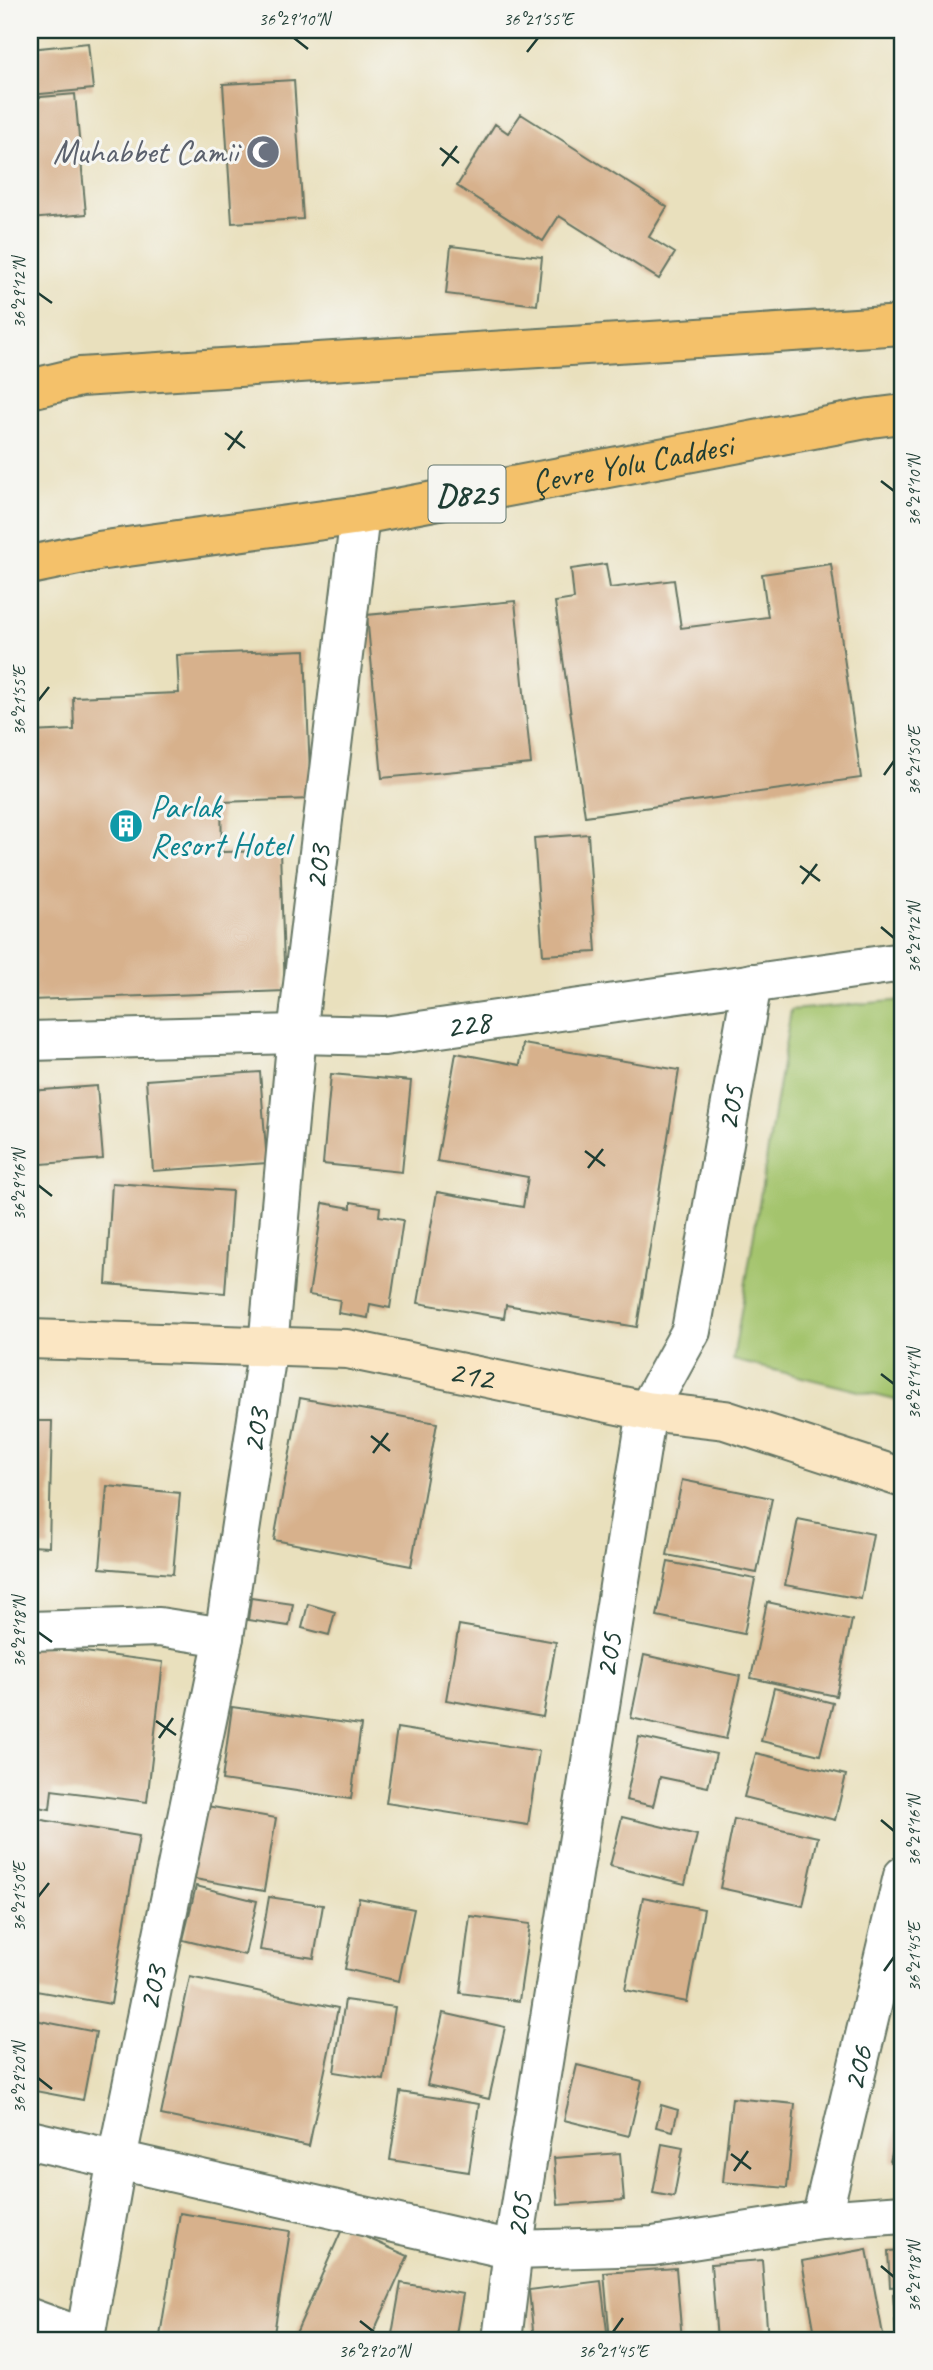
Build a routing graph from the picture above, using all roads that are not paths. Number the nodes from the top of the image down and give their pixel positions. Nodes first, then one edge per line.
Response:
1 (903, 325) edge
2 (30, 370) edge
3 (80, 377) junction
4 (30, 389) edge
5 (903, 414) edge
6 (360, 515) junction
7 (98, 551) junction
8 (30, 565) edge
9 (30, 580) edge
10 (903, 962) edge
11 (752, 984) junction
12 (297, 1034) junction
13 (30, 1041) edge
14 (30, 1339) edge
15 (268, 1346) junction
16 (647, 1410) junction
17 (903, 1478) edge
18 (30, 1631) edge
19 (224, 1637) junction
20 (903, 1876) edge
21 (30, 2140) edge
22 (117, 2159) junction
23 (903, 2214) edge
24 (821, 2220) junction
25 (513, 2250) junction
26 (30, 2318) edge
27 (502, 2340) edge

1 - 3 highway
2 - 3 highway
3 - 4 highway
5 - 6 highway, Çevre Yolu Caddesi / D825
6 - 7 highway, Çevre Yolu Caddesi / D825
6 - 12 street, 203
7 - 8 highway, Çevre Yolu Caddesi / D825
7 - 9 highway
10 - 11 street, 228
11 - 12 street, 228
11 - 16 street, 205
12 - 13 street, 228
12 - 15 street, 203
14 - 15 street, 212
15 - 16 street, 212
15 - 19 street, 203
16 - 17 street, 212
16 - 25 street, 205
18 - 19 street
19 - 22 street, 203
20 - 24 street, 206
21 - 22 street
22 - 25 street
22 - 26 street, 203
23 - 24 street
24 - 25 street
25 - 27 street, 205

